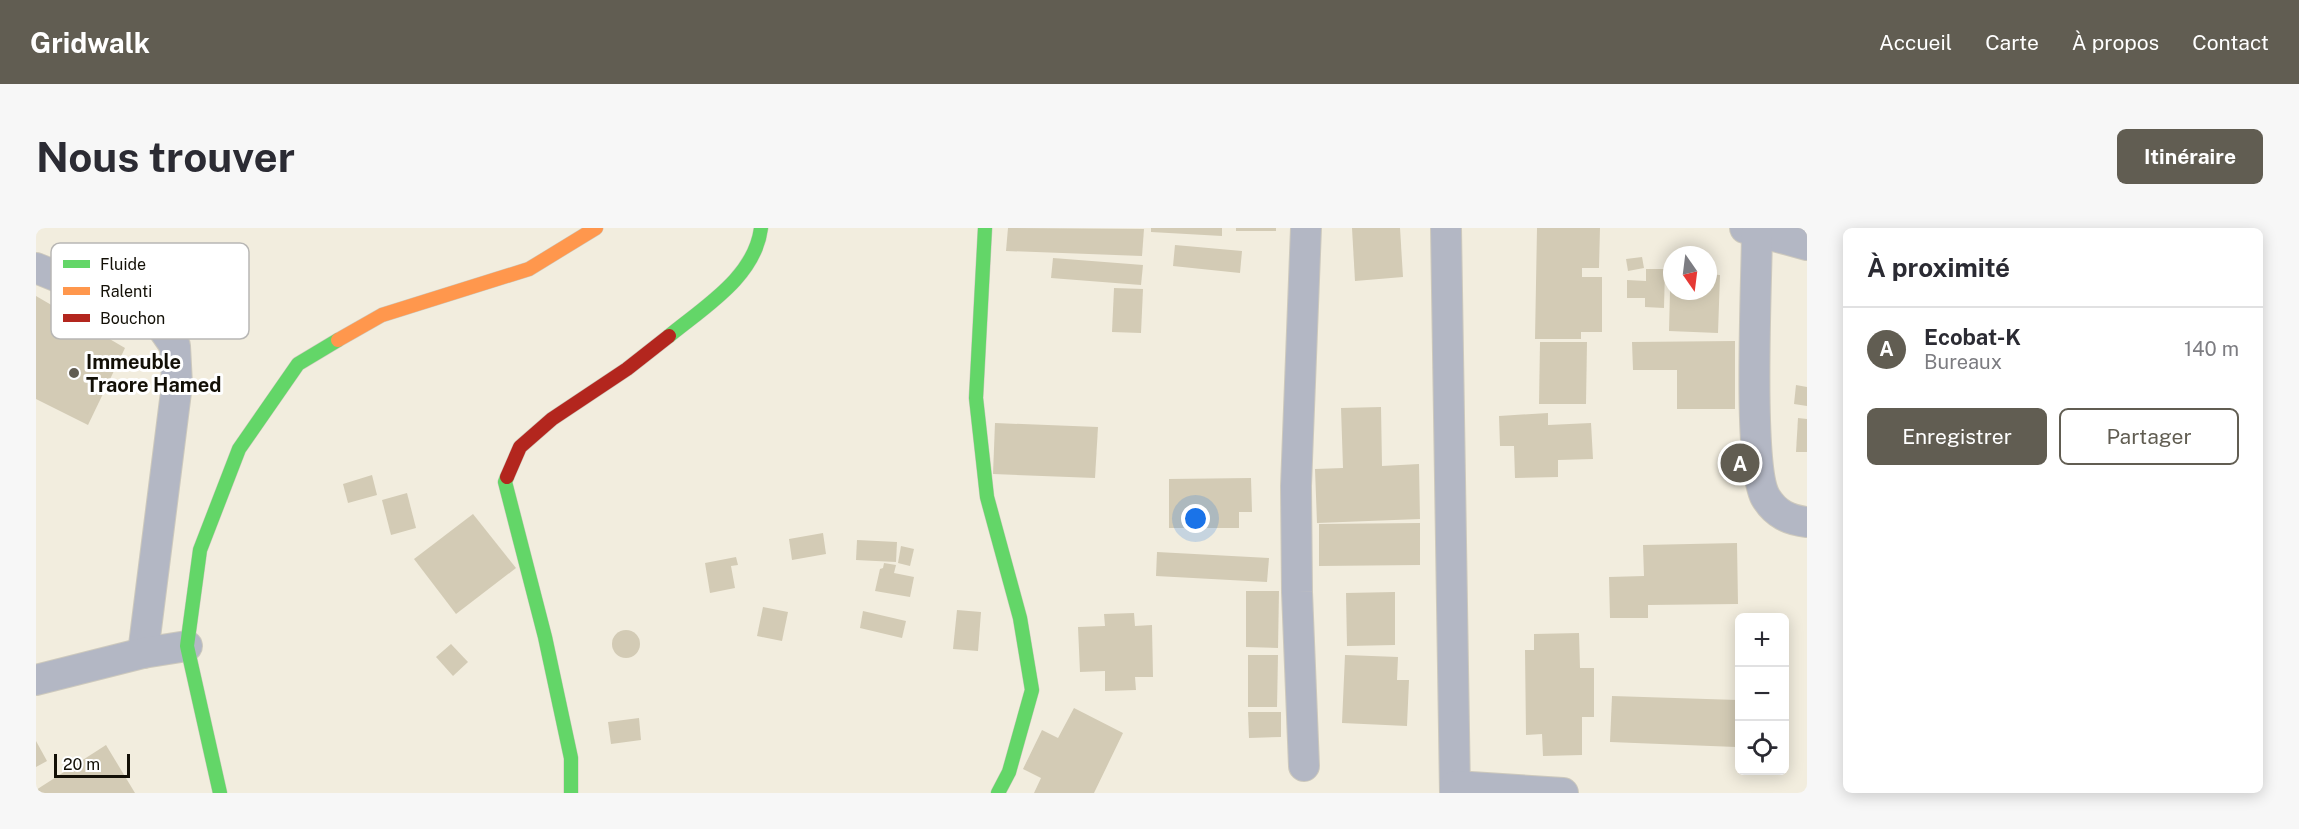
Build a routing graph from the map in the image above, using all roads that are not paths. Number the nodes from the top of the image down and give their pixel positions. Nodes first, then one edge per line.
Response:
1 (596, 228) edge
2 (761, 228) edge
3 (985, 228) edge
4 (1306, 228) edge
5 (1446, 228) edge
6 (1751, 230) edge
7 (1807, 245) edge
8 (36, 268) edge
9 (51, 274) edge
10 (170, 339) edge
11 (1807, 522) edge
12 (187, 646) junction
13 (143, 653) junction
14 (36, 680) edge
15 (1304, 766) dead end
16 (1455, 790) edge
17 (220, 793) edge
18 (571, 793) edge
19 (998, 793) edge
20 (1563, 793) edge

1 - 12 street
2 - 18 street
3 - 19 street
4 - 15 street
5 - 16 street
6 - 7 street
6 - 11 street
8 - 9 street
10 - 13 street
12 - 13 street
12 - 17 street
13 - 14 street
16 - 20 street

